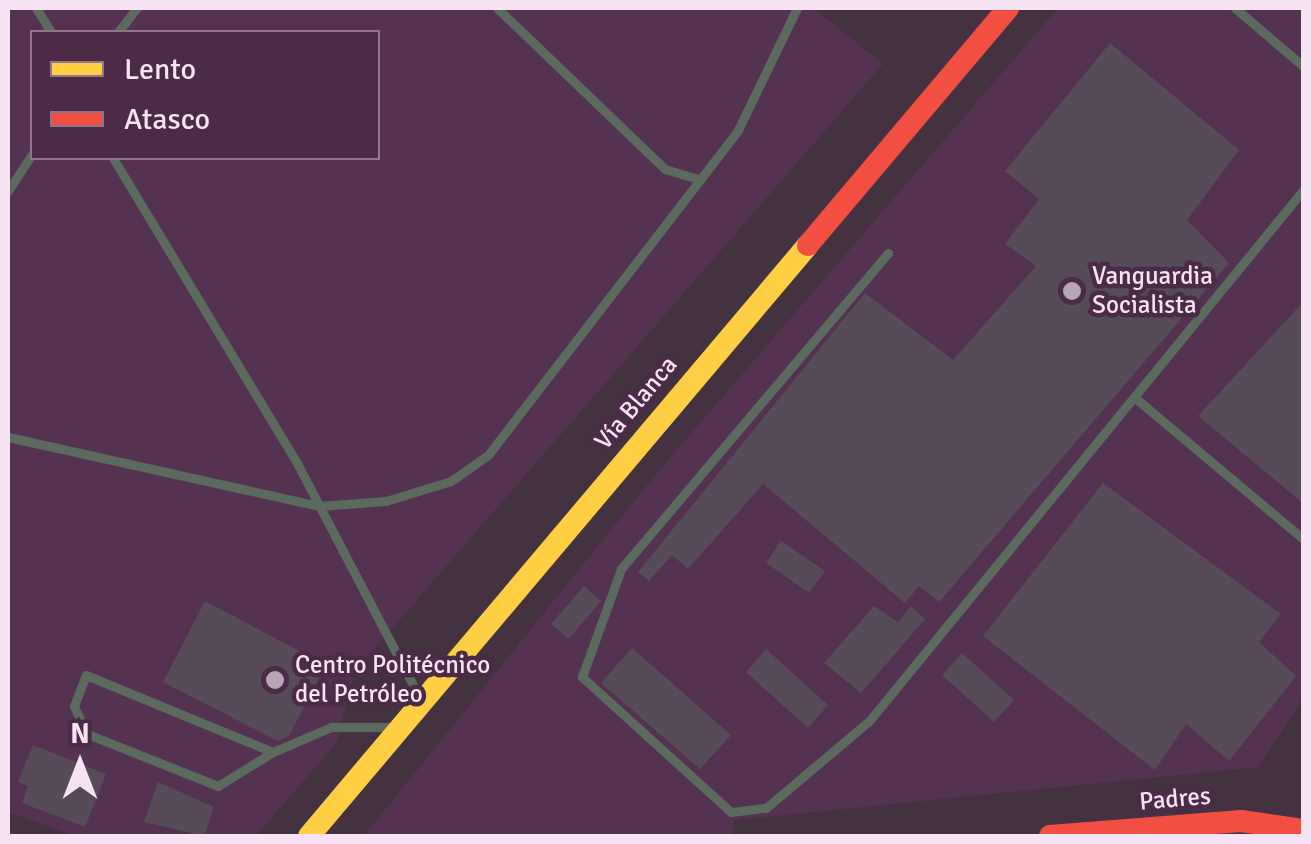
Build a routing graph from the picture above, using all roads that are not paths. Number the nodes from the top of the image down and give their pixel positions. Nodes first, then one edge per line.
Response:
1 (36, 8) edge
2 (137, 8) edge
3 (497, 8) edge
4 (798, 8) edge
5 (1008, 8) edge
6 (1235, 8) edge
7 (49, 30) edge
8 (120, 30) edge
9 (1304, 66) edge
10 (30, 157) edge
11 (114, 160) edge
12 (700, 180) junction
13 (1304, 189) edge
14 (8, 191) edge
15 (888, 254) dead end
16 (1134, 397) junction
17 (8, 437) edge
18 (319, 506) junction
19 (1303, 539) edge
20 (421, 700) junction
21 (398, 727) junction
22 (273, 752) junction
23 (1304, 830) edge
24 (308, 836) edge
25 (1050, 836) edge

1 - 7 lane
2 - 8 lane
3 - 12 lane
4 - 12 lane
5 - 20 main road, Vía Blanca
6 - 9 lane
10 - 14 lane
11 - 18 lane
12 - 18 lane
13 - 16 lane
15 - 16 lane
16 - 19 lane
17 - 18 lane
18 - 20 lane
20 - 21 main road, Vía Blanca
21 - 22 lane
21 - 24 main road, Vía Blanca
22 - 22 lane
23 - 25 main road, Padres

